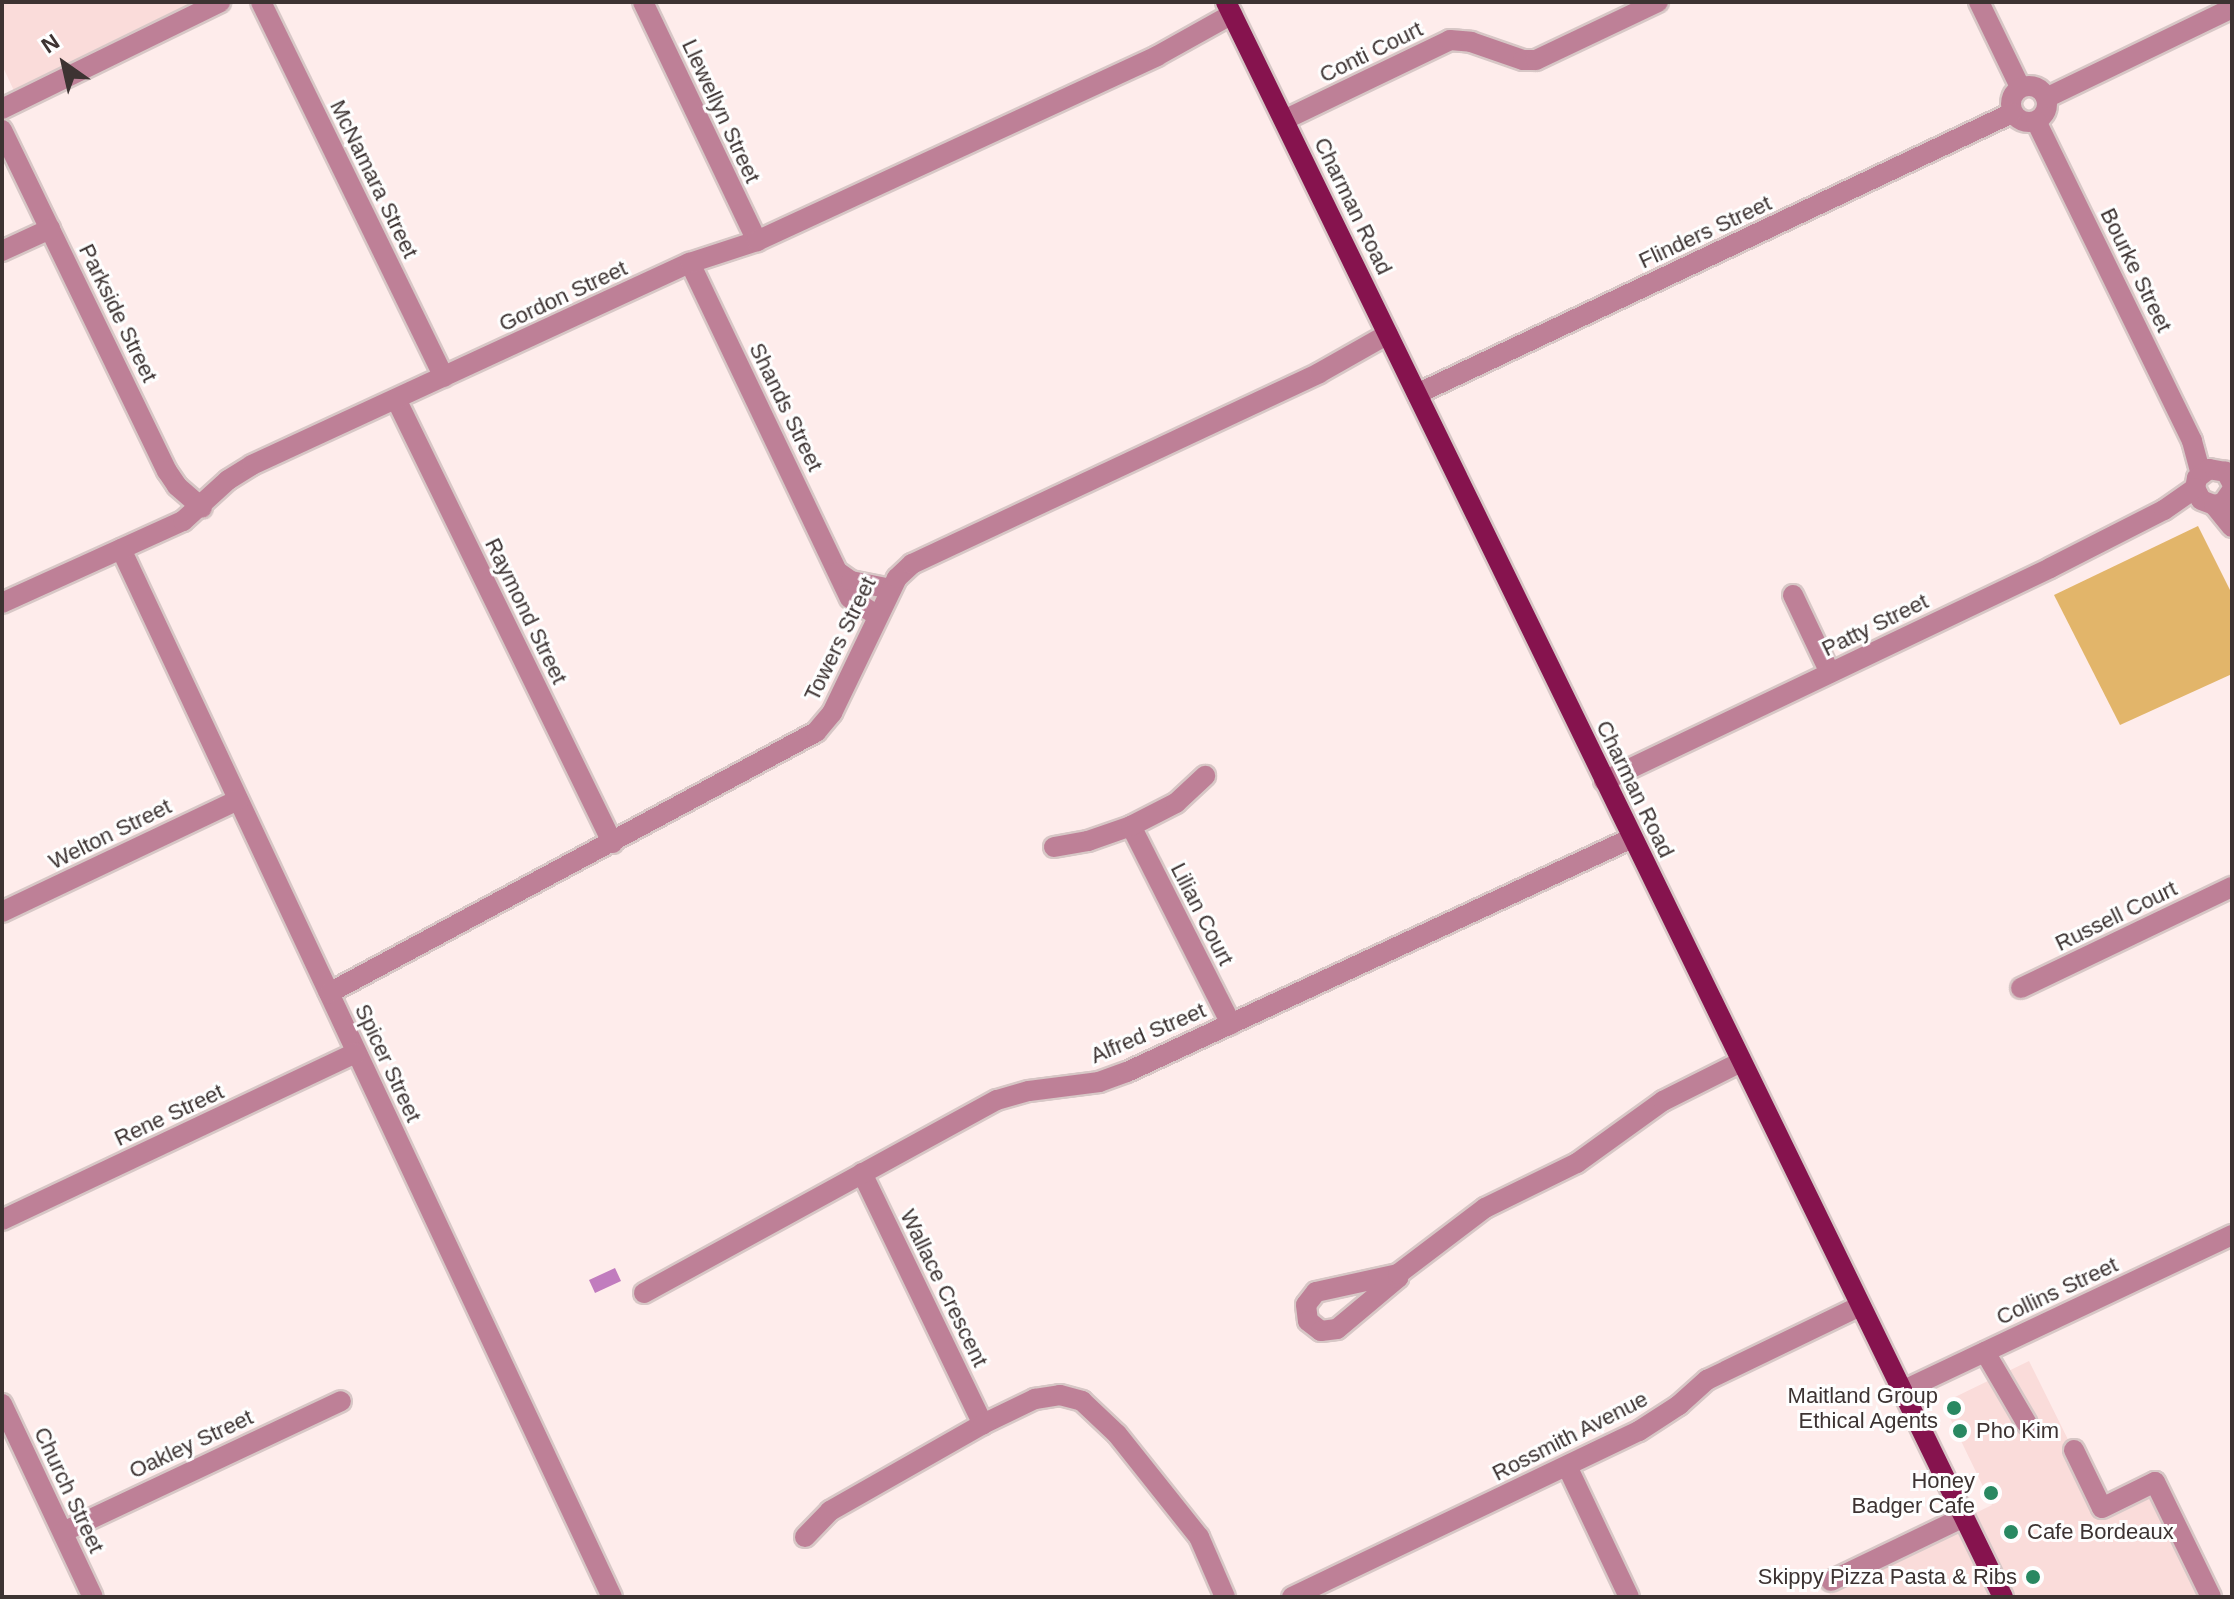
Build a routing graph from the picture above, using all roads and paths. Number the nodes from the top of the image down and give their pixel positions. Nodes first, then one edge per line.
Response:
1 (220, 2) edge
2 (261, 2) edge
3 (643, 2) edge
4 (1658, 2) edge
5 (1979, 2) edge
6 (2232, 8) edge
7 (1232, 13) edge
8 (2020, 87) junction
9 (2046, 98) junction
10 (2, 109) edge
11 (2012, 113) junction
12 (1284, 120) junction
13 (2036, 121) junction
14 (2, 130) edge
15 (50, 229) junction
16 (757, 241) junction
17 (2, 251) edge
18 (690, 263) junction
19 (1390, 340) junction
20 (444, 377) junction
21 (1417, 394) junction
22 (396, 399) junction
23 (2219, 488) edge
24 (202, 508) junction
25 (2232, 527) edge
26 (121, 549) junction
27 (838, 572) junction
28 (891, 589) junction
29 (1793, 595) dead end
30 (2, 603) edge
31 (878, 616) junction
32 (1830, 673) junction
33 (1205, 776) dead end
34 (1604, 781) junction
35 (238, 800) junction
36 (1131, 826) junction
37 (1632, 838) junction
38 (613, 843) junction
39 (1054, 847) dead end
40 (2232, 887) edge
41 (2, 912) edge
42 (2021, 988) dead end
43 (329, 993) junction
44 (1231, 1024) junction
45 (356, 1053) junction
46 (1741, 1062) junction
47 (862, 1173) junction
48 (2, 1220) edge
49 (2232, 1235) edge
50 (1398, 1274) dead end
51 (644, 1293) dead end
52 (1860, 1306) junction
53 (1985, 1352) junction
54 (1902, 1391) junction
55 (341, 1401) dead end
56 (4, 1413) edge
57 (983, 1424) junction
58 (2027, 1424) dead end
59 (2074, 1450) dead end
60 (1567, 1466) junction
61 (1964, 1517) junction
62 (63, 1532) junction
63 (805, 1537) dead end
64 (1831, 1581) dead end
65 (93, 1597) edge
66 (612, 1597) edge
67 (1225, 1597) edge
68 (1292, 1597) edge
69 (1629, 1597) edge
70 (2003, 1597) edge
71 (2211, 1597) edge

1 - 10 street
2 - 20 street, McNamara Street
3 - 16 street, Llewellyn Street
4 - 12 street, Conti Court
5 - 8 street
6 - 9 street
7 - 12 main road, Charman Road
7 - 16 street, Gordon Street
8 - 9 street
8 - 11 street
9 - 13 street
11 - 13 street
11 - 21 street, Flinders Street
12 - 19 main road, Charman Road
13 - 23 street, Bourke Street
14 - 15 street, Parkside Street
15 - 17 street
15 - 24 street, Parkside Street
16 - 18 street, Gordon Street
18 - 20 street, Gordon Street
18 - 27 street, Shands Street
19 - 21 main road, Charman Road
19 - 28 street, Towers Street
20 - 22 street, Gordon Street
21 - 34 main road, Charman Road
22 - 24 street, Gordon Street
22 - 38 street, Raymond Street
23 - 25 street, Bourke Street
23 - 32 street, Patty Street
24 - 26 street, Gordon Street
26 - 30 street, Gordon Street
26 - 35 street, Spicer Street
27 - 28 street
27 - 31 street, Shands Street
28 - 31 street, Towers Street
29 - 32 street
31 - 38 street, Towers Street
32 - 34 street, Patty Street
33 - 36 street
34 - 37 main road, Charman Road
35 - 41 street, Welton Street
35 - 43 street, Spicer Street
36 - 39 street
36 - 44 street, Lilian Court
37 - 44 street, Alfred Street
37 - 46 main road, Charman Road
38 - 43 street, Towers Street
40 - 42 street, Russell Court
43 - 45 street, Spicer Street
44 - 47 street, Alfred Street
45 - 48 street, Rene Street
45 - 66 street, Spicer Street
46 - 50 street
46 - 52 main road, Charman Road
47 - 51 street, Alfred Street
47 - 57 street, Wallace Crescent
49 - 53 street, Collins Street
52 - 54 main road, Charman Road
52 - 60 street, Rossmith Avenue
53 - 54 street, Collins Street
53 - 58 street
54 - 61 main road, Charman Road
55 - 62 street, Oakley Street
56 - 62 street, Church Street
57 - 63 street
57 - 67 street
59 - 71 street
60 - 68 street, Rossmith Avenue
60 - 69 street
61 - 64 street
61 - 70 main road, Charman Road
62 - 65 street, Church Street

